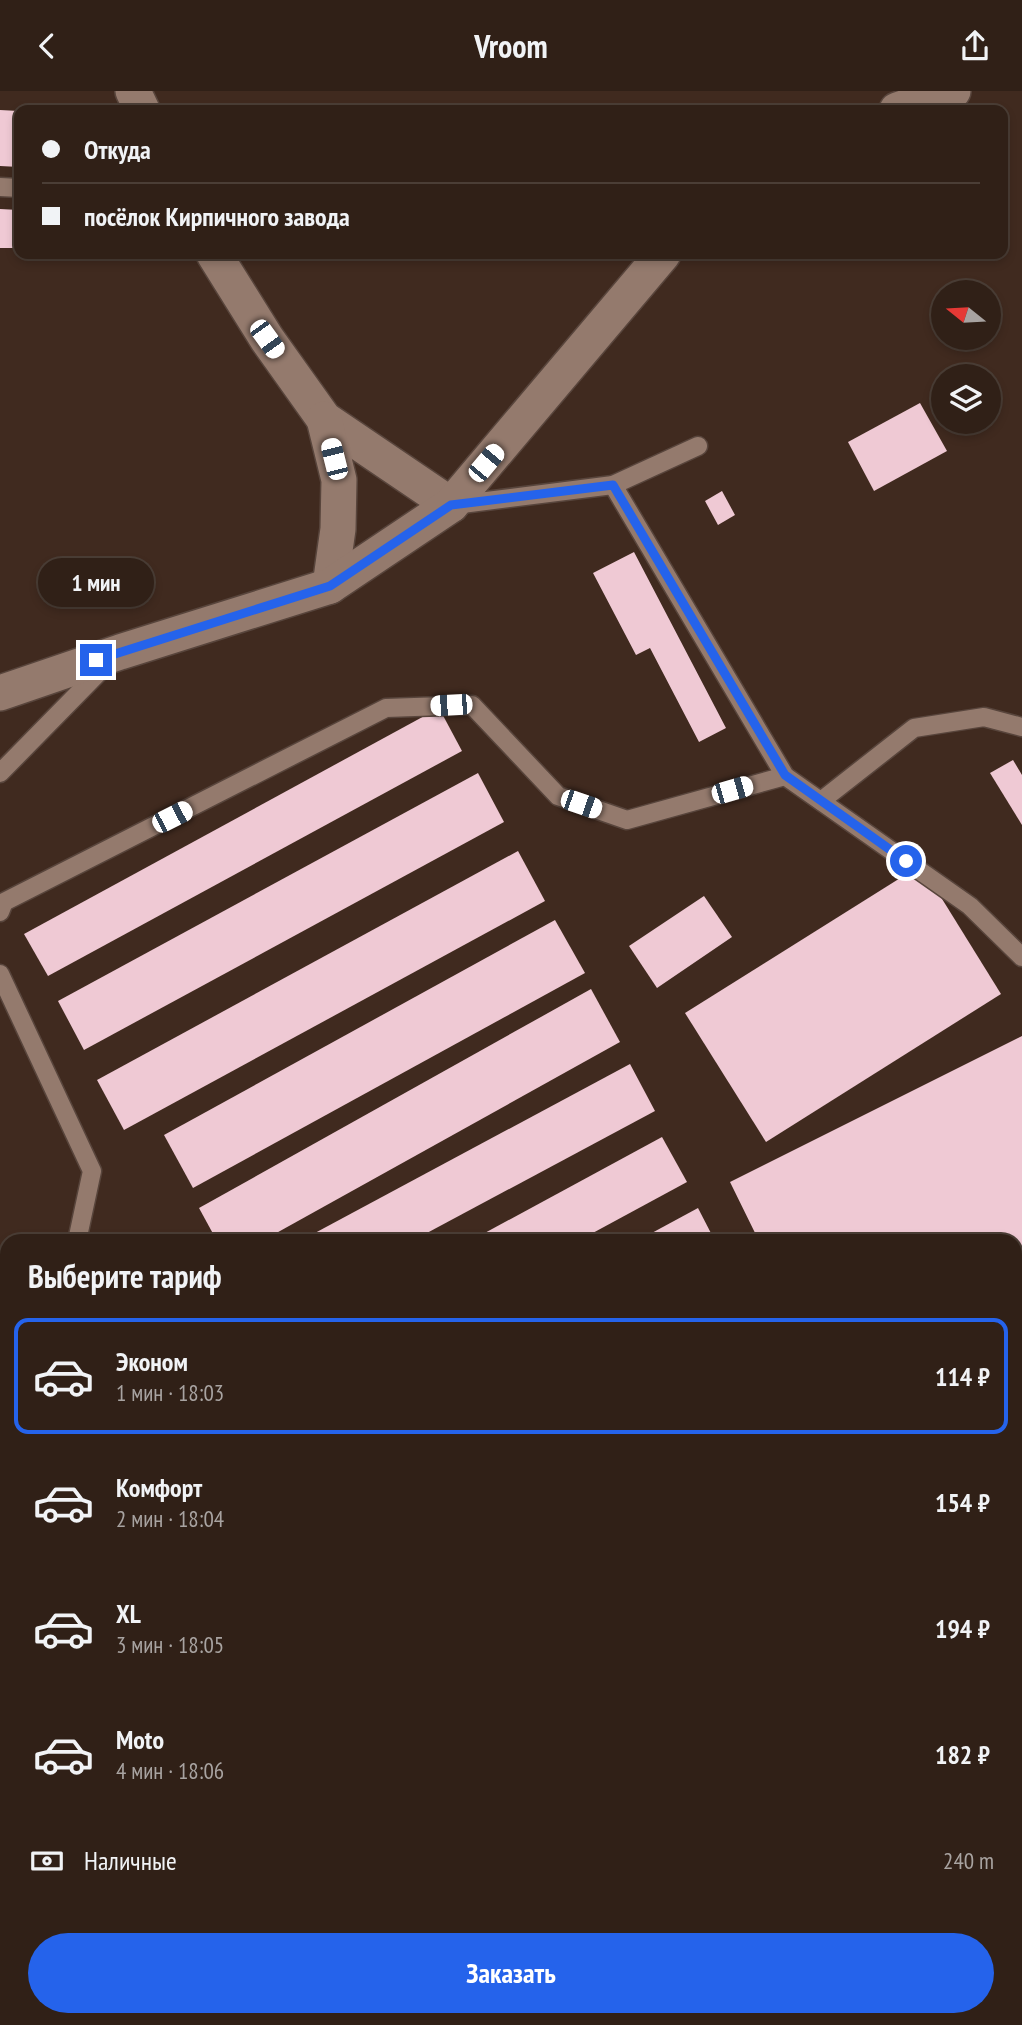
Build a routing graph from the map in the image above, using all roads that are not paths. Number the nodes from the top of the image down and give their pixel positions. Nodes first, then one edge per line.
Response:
1 (953, 91) edge
2 (912, 105) edge
3 (217, 259) edge
4 (659, 259) edge
5 (324, 419) junction
6 (698, 446) dead end
7 (613, 485) junction
8 (451, 505) junction
9 (330, 586) junction
10 (120, 652) junction
11 (0, 693) edge
12 (1022, 727) edge
13 (0, 773) edge
14 (785, 775) junction
15 (821, 801) junction
16 (0, 912) edge
17 (1022, 957) edge
18 (0, 974) edge
19 (78, 1234) edge

1 - 2 street
3 - 5 street
4 - 8 street
5 - 8 street
5 - 9 street
6 - 7 lane
7 - 8 lane
7 - 14 lane
8 - 9 street
9 - 10 street
10 - 11 street
10 - 13 lane
12 - 15 lane
14 - 15 lane
14 - 16 lane
15 - 17 lane
18 - 19 lane

